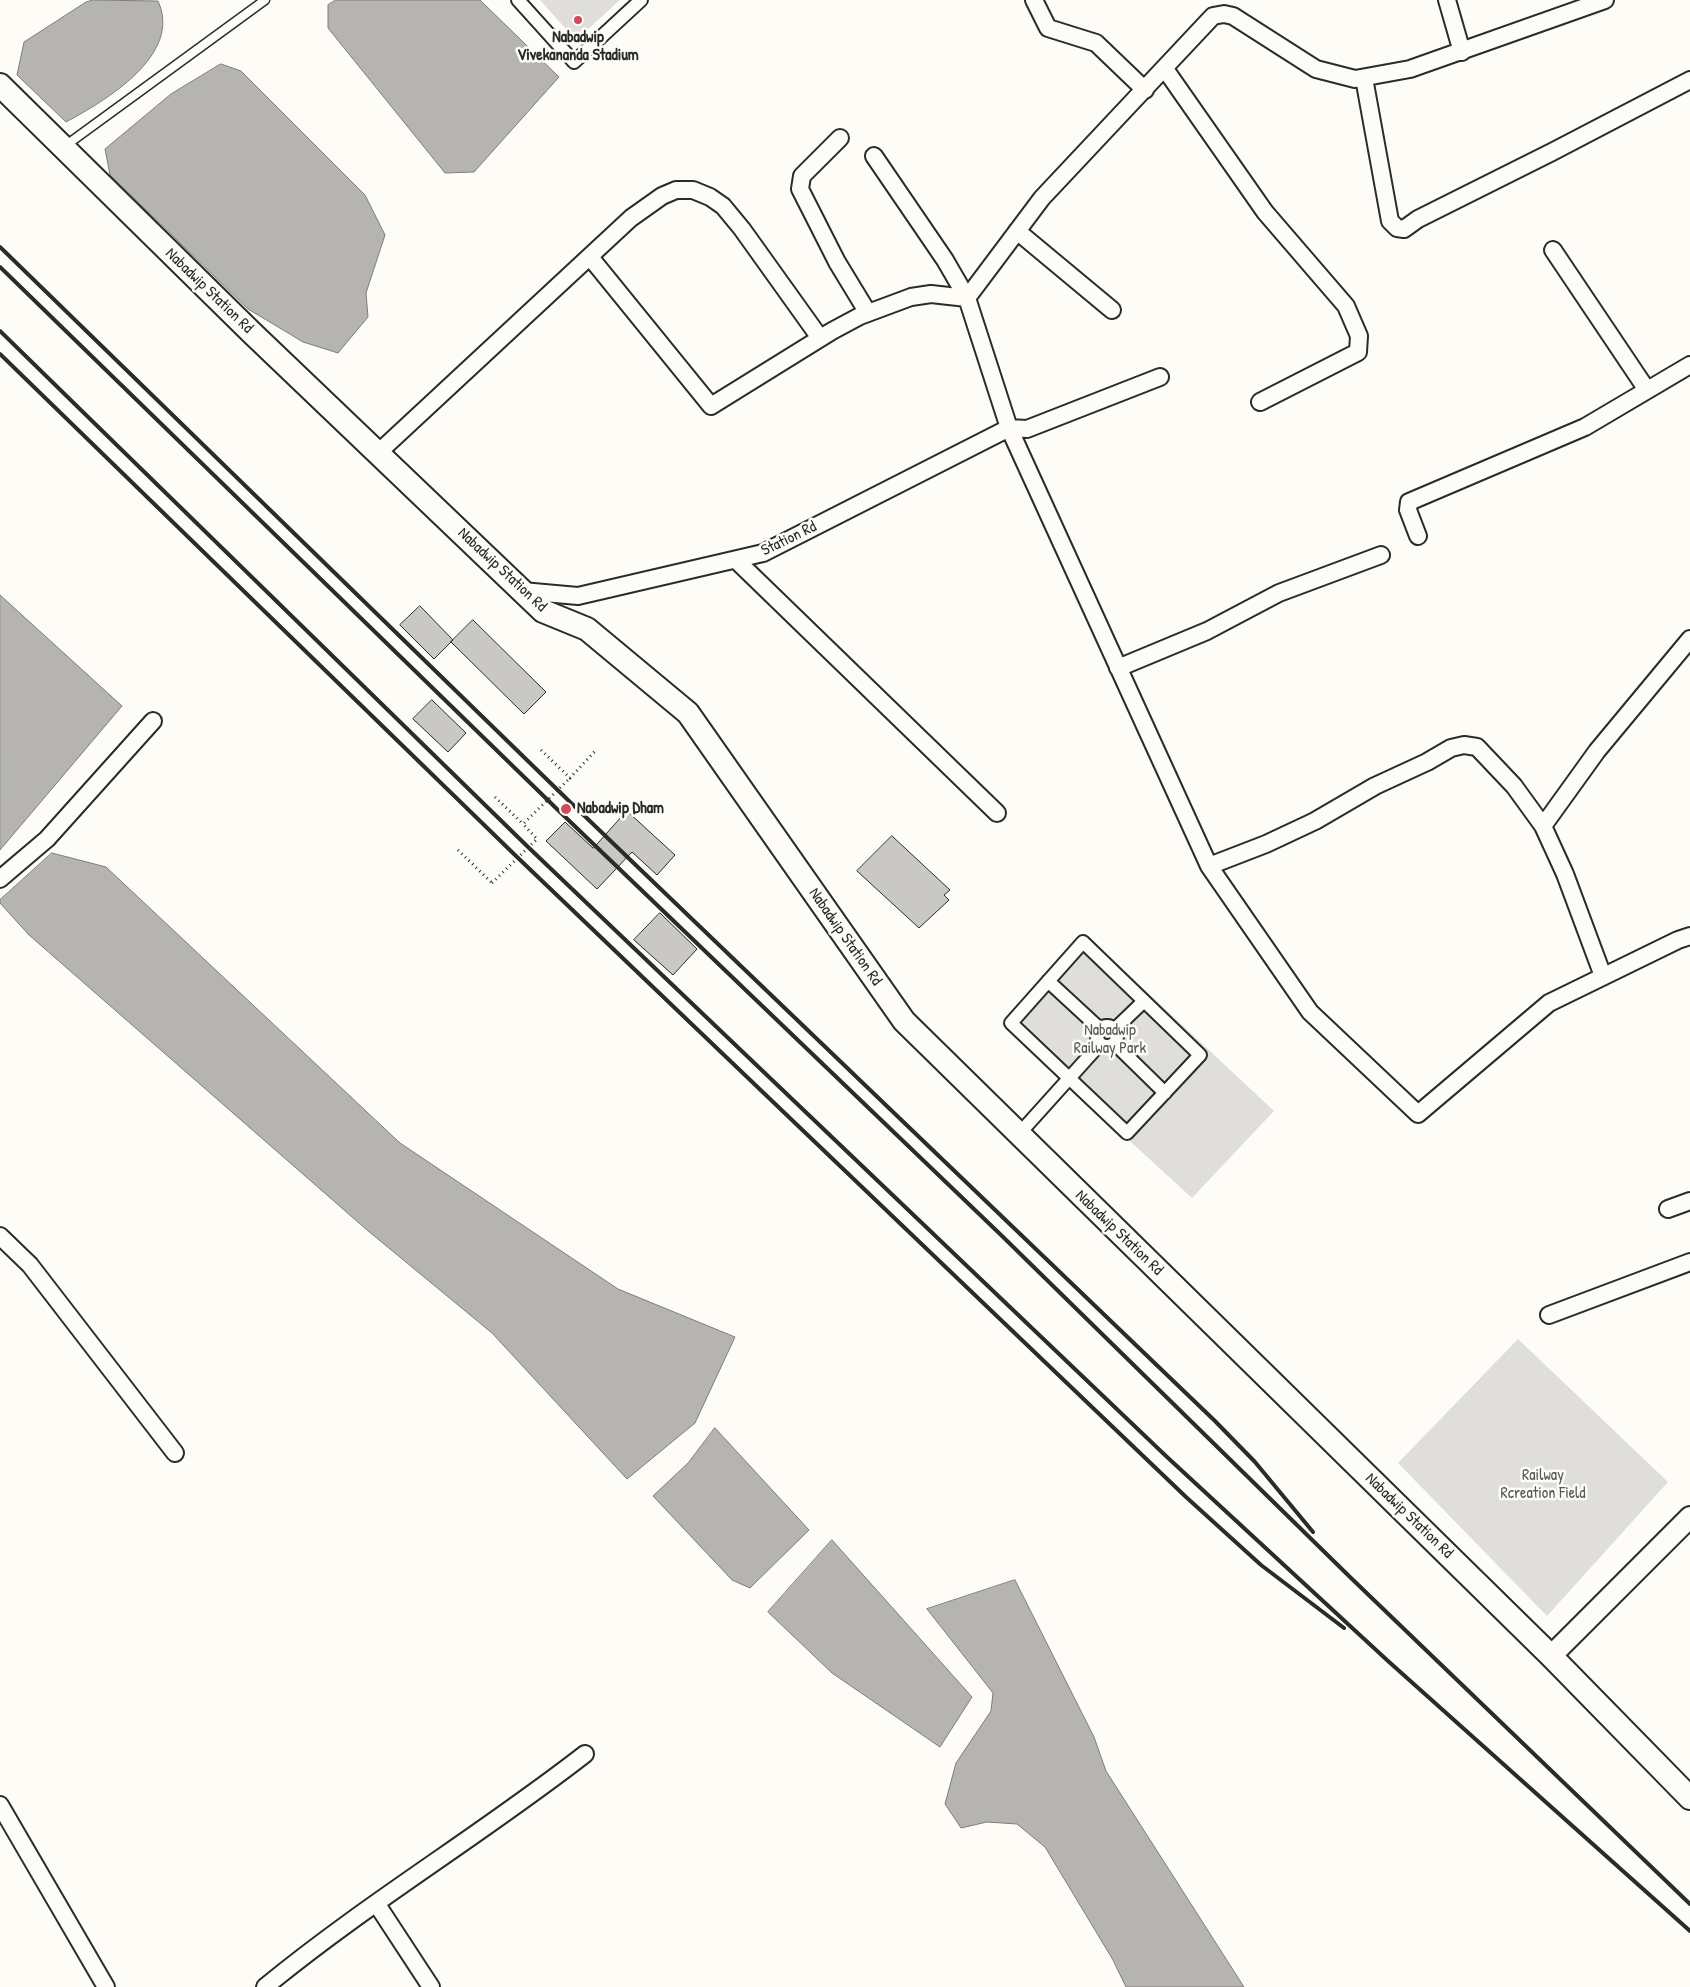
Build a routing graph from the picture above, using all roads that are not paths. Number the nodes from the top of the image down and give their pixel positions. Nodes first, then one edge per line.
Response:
1 (265, 0) edge
2 (518, 0) edge
3 (641, 0) edge
4 (1034, 0) edge
5 (1448, 0) edge
6 (1605, 0) edge
7 (1224, 7) edge
8 (1462, 52) junction
9 (1165, 69) junction
10 (1364, 78) junction
11 (1690, 80) edge
12 (0, 85) edge
13 (1145, 90) junction
14 (840, 138) dead end
15 (63, 147) junction
16 (874, 156) dead end
17 (1018, 231) junction
18 (1553, 250) dead end
19 (590, 257) junction
20 (967, 298) junction
21 (1112, 310) dead end
22 (868, 313) junction
23 (820, 338) junction
24 (1690, 365) edge
25 (1160, 377) dead end
26 (1647, 390) junction
27 (1260, 402) dead end
28 (1009, 428) junction
29 (379, 452) junction
30 (1418, 536) dead end
31 (1381, 555) dead end
32 (736, 560) junction
33 (522, 591) junction
34 (1690, 639) edge
35 (1118, 668) junction
36 (153, 721) dead end
37 (997, 813) dead end
38 (1543, 826) junction
39 (1209, 866) junction
40 (0, 879) edge
41 (1690, 936) edge
42 (1603, 976) junction
43 (1048, 981) junction
44 (1144, 1001) junction
45 (1100, 1029) junction
46 (1115, 1029) junction
47 (1100, 1044) junction
48 (1115, 1044) junction
49 (1070, 1079) junction
50 (1165, 1093) junction
51 (1018, 1134) junction
52 (1690, 1201) edge
53 (1668, 1209) dead end
54 (0, 1236) edge
55 (1690, 1262) edge
56 (1548, 1315) dead end
57 (175, 1453) dead end
58 (1690, 1517) edge
59 (1551, 1656) junction
60 (586, 1754) dead end
61 (1690, 1798) edge
62 (0, 1805) edge
63 (376, 1903) junction
64 (106, 1987) edge
65 (265, 1987) edge
66 (431, 1987) edge

1 - 15 lane
2 - 3 street
4 - 13 street
5 - 8 street
6 - 8 street
7 - 9 street
7 - 10 street
8 - 10 street
9 - 13 street
9 - 27 street
10 - 11 street
12 - 15 main road, Nabadwip Station Rd
13 - 17 street
14 - 22 street
15 - 29 main road, Nabadwip Station Rd
16 - 20 street
17 - 20 street
17 - 21 street
18 - 26 street
19 - 23 street
19 - 23 street
19 - 29 street
20 - 22 street
20 - 28 street
22 - 23 street
24 - 26 street
25 - 28 street
26 - 30 street
28 - 32 street, Station Rd
28 - 35 street
29 - 33 main road, Nabadwip Station Rd
31 - 35 street
32 - 33 street, Station Rd
32 - 37 street
33 - 51 main road, Nabadwip Station Rd
34 - 38 street
35 - 39 street
36 - 40 street
38 - 39 street
38 - 42 street
39 - 42 street
41 - 42 street
43 - 44 street
43 - 45 street
43 - 49 street
44 - 46 street
44 - 50 street
45 - 46 street
45 - 47 street
46 - 48 street
47 - 48 street
47 - 49 street
48 - 50 street
49 - 50 street
49 - 51 street
51 - 59 main road, Nabadwip Station Rd
52 - 53 street
54 - 57 street
55 - 56 street
58 - 59 street
59 - 61 main road, Nabadwip Station Rd
60 - 63 street
62 - 64 street
63 - 65 street
63 - 66 street

